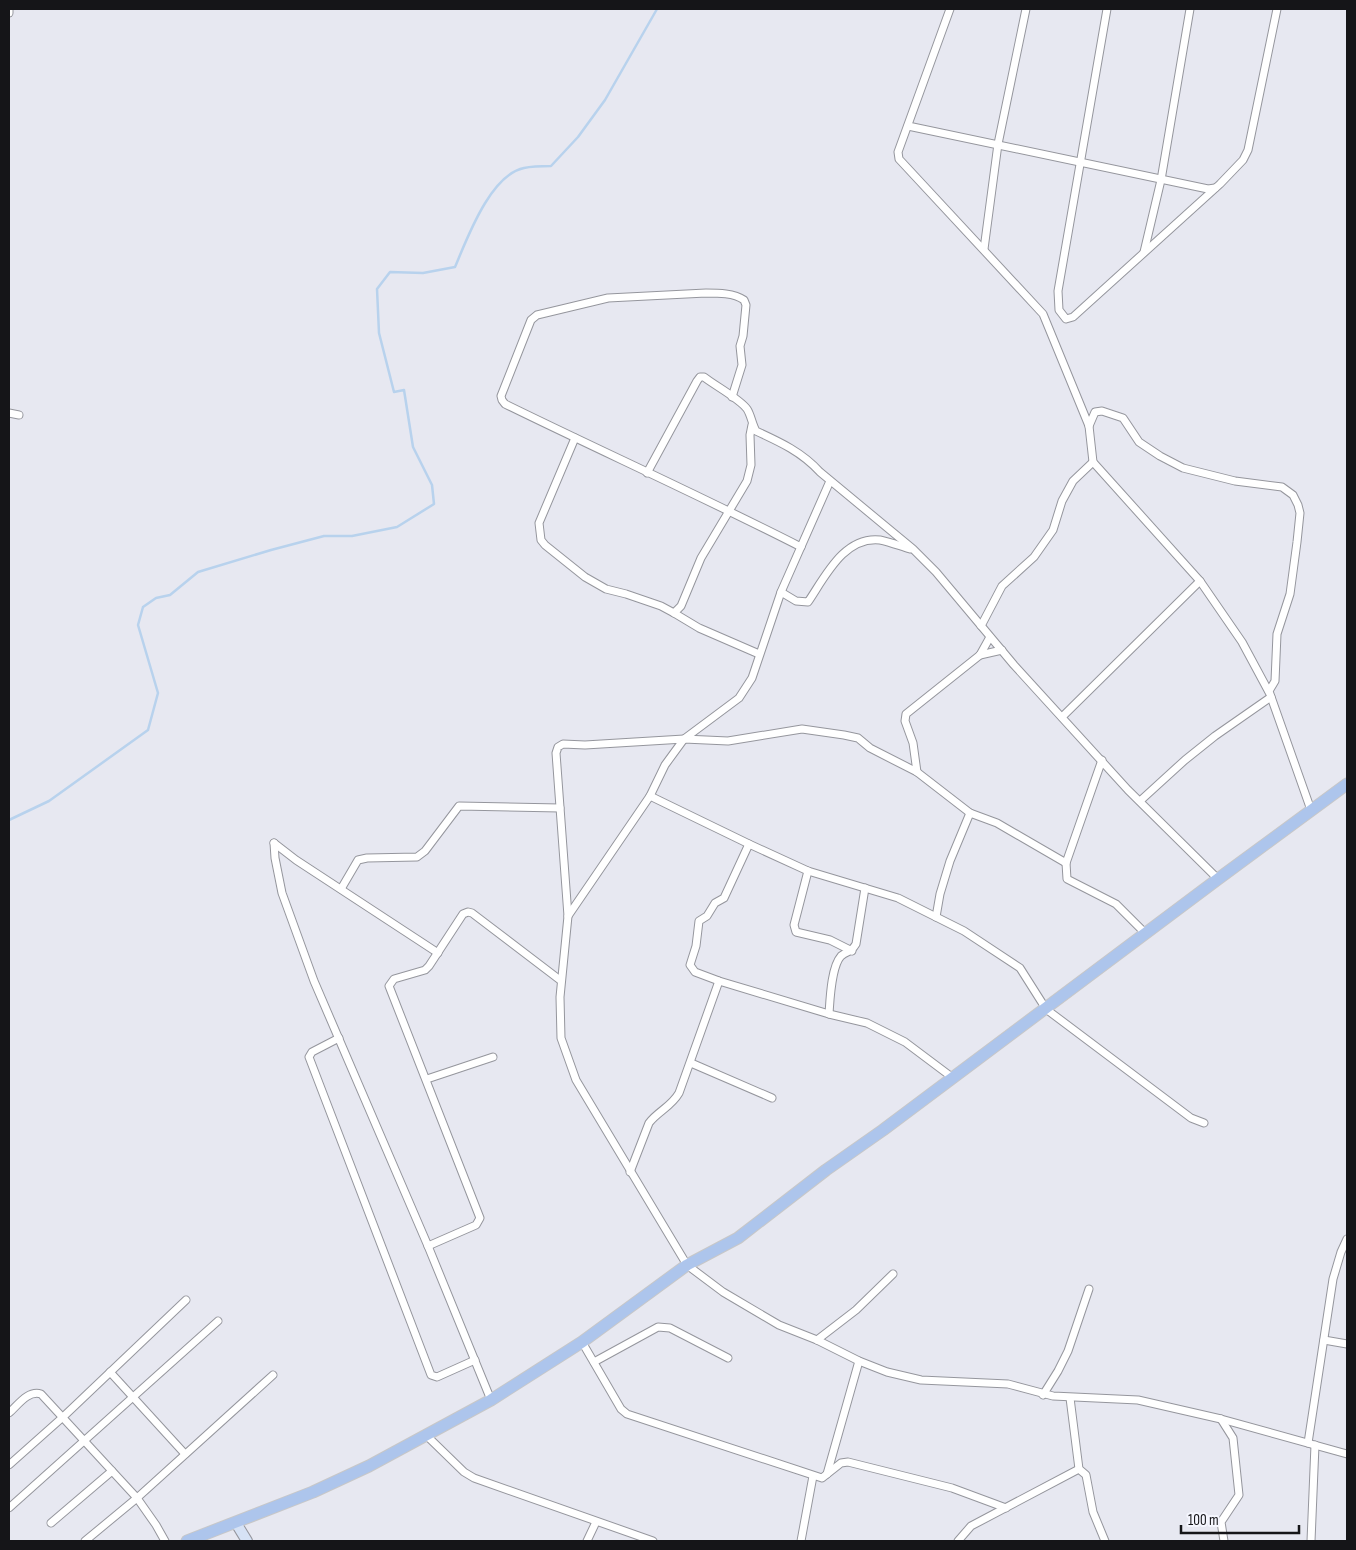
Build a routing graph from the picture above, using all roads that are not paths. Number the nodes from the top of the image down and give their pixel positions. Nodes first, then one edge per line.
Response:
1 (9, 9) edge
2 (950, 9) edge
3 (1026, 9) edge
4 (1107, 9) edge
5 (1190, 9) edge
6 (1277, 9) edge
7 (9, 13) edge
8 (908, 126) junction
9 (998, 144) junction
10 (1080, 163) junction
11 (1161, 180) junction
12 (1215, 188) junction
13 (984, 249) junction
14 (1144, 253) junction
15 (732, 397) junction
16 (9, 413) edge
17 (19, 415) dead end
18 (752, 425) junction
19 (1089, 426) junction
20 (575, 438) junction
21 (1094, 462) junction
22 (647, 473) junction
23 (830, 481) junction
24 (729, 510) junction
25 (801, 547) junction
26 (912, 550) junction
27 (1200, 581) junction
28 (781, 592) junction
29 (674, 612) junction
30 (981, 626) junction
31 (990, 636) junction
32 (1002, 650) junction
33 (759, 654) junction
34 (980, 655) junction
35 (1270, 694) junction
36 (1062, 717) junction
37 (684, 739) junction
38 (1102, 760) junction
39 (917, 772) junction
40 (1347, 784) edge
41 (650, 796) junction
42 (1140, 801) junction
43 (560, 808) junction
44 (1311, 810) junction
45 (970, 813) junction
46 (748, 844) junction
47 (1066, 863) junction
48 (808, 871) junction
49 (1218, 878) junction
50 (865, 888) junction
51 (342, 889) junction
52 (568, 916) junction
53 (936, 917) junction
54 (1146, 934) junction
55 (852, 951) junction
56 (438, 953) junction
57 (560, 980) junction
58 (719, 981) junction
59 (1046, 1009) junction
60 (829, 1014) junction
61 (339, 1038) junction
62 (493, 1057) dead end
63 (691, 1063) junction
64 (953, 1078) junction
65 (426, 1079) junction
66 (772, 1098) dead end
67 (1204, 1123) dead end
68 (630, 1172) junction
69 (1347, 1239) edge
70 (428, 1246) junction
71 (687, 1265) junction
72 (892, 1274) dead end
73 (1089, 1289) dead end
74 (186, 1300) dead end
75 (218, 1321) dead end
76 (817, 1340) junction
77 (1324, 1340) junction
78 (582, 1342) junction
79 (1347, 1344) edge
80 (728, 1358) dead end
81 (475, 1360) junction
82 (859, 1361) junction
83 (594, 1362) junction
84 (110, 1372) junction
85 (273, 1375) dead end
86 (1043, 1395) junction
87 (133, 1397) junction
88 (1070, 1398) junction
89 (491, 1400) junction
90 (9, 1413) edge
91 (63, 1417) junction
92 (1221, 1419) junction
93 (427, 1436) junction
94 (84, 1441) junction
95 (1311, 1444) junction
96 (185, 1454) junction
97 (1347, 1454) edge
98 (9, 1465) edge
99 (1079, 1469) junction
100 (112, 1471) junction
101 (826, 1474) junction
102 (813, 1476) junction
103 (137, 1498) junction
104 (9, 1508) edge
105 (1006, 1508) junction
106 (596, 1522) junction
107 (51, 1523) dead end
108 (236, 1523) junction
109 (85, 1541) edge
110 (165, 1541) edge
111 (187, 1541) edge
112 (247, 1541) edge
113 (587, 1541) edge
114 (652, 1541) edge
115 (801, 1541) edge
116 (958, 1541) edge
117 (1105, 1541) edge
118 (1224, 1541) edge
119 (1311, 1541) edge

1 - 7 street
2 - 8 street
3 - 9 street
4 - 10 street
5 - 11 street
6 - 12 street
8 - 9 street
8 - 13 street
9 - 10 street
9 - 13 street
10 - 11 street
10 - 14 street
11 - 12 street
11 - 14 street
12 - 14 street
13 - 19 street
15 - 18 street
15 - 20 street
15 - 22 street
16 - 17 street
18 - 23 street
18 - 24 street
19 - 21 street
19 - 35 street
20 - 22 street
20 - 29 street
21 - 27 street
21 - 30 street
22 - 24 street
23 - 25 street
23 - 26 street
24 - 25 street
24 - 29 street
25 - 28 street
26 - 28 street
26 - 30 street
27 - 35 street
27 - 36 street
28 - 33 street
29 - 33 street
30 - 31 street
31 - 32 street
31 - 34 street
32 - 34 street
32 - 36 street
33 - 37 street
34 - 39 street
35 - 42 street
35 - 44 street
36 - 38 street
37 - 39 street
37 - 41 street
37 - 43 street
38 - 42 street
38 - 47 street
39 - 45 street
40 - 44 main road
41 - 46 street
41 - 52 street
42 - 49 street
43 - 51 street
43 - 52 street
44 - 49 main road
45 - 47 street
45 - 53 street
46 - 48 street
46 - 58 street
47 - 54 street
48 - 50 street
48 - 55 street
49 - 54 main road
50 - 53 street
50 - 55 street
51 - 56 street
51 - 61 street
52 - 57 street
53 - 59 street
54 - 59 main road
55 - 60 street
56 - 57 street
56 - 65 street
57 - 68 street
58 - 60 street
58 - 63 street
59 - 64 main road
59 - 67 street
60 - 64 street
61 - 70 street
61 - 81 street
62 - 65 street
63 - 66 street
63 - 68 street
64 - 71 main road
65 - 70 street
68 - 71 street
69 - 77 street
70 - 81 street
71 - 76 street
71 - 78 main road
72 - 76 street
73 - 86 street
74 - 84 street
75 - 87 street
76 - 82 street
77 - 79 street
77 - 95 street
78 - 83 street
78 - 89 main road
80 - 83 street
81 - 89 street
82 - 86 street
82 - 101 street
83 - 102 street
84 - 87 street
84 - 91 street
85 - 96 street
86 - 88 street
87 - 94 street
87 - 96 street
88 - 92 street
88 - 99 street
89 - 93 main road
90 - 91 street
91 - 94 street
91 - 98 street
92 - 95 street
92 - 118 street
93 - 106 street
93 - 108 main road
94 - 100 street
94 - 104 street
95 - 97 street
95 - 119 street
96 - 103 street
99 - 105 street
99 - 117 street
100 - 103 street
100 - 107 street
101 - 102 street
101 - 105 street
102 - 115 street
103 - 109 street
103 - 110 street
105 - 116 street
106 - 113 street
106 - 114 street
108 - 111 main road
108 - 112 street

